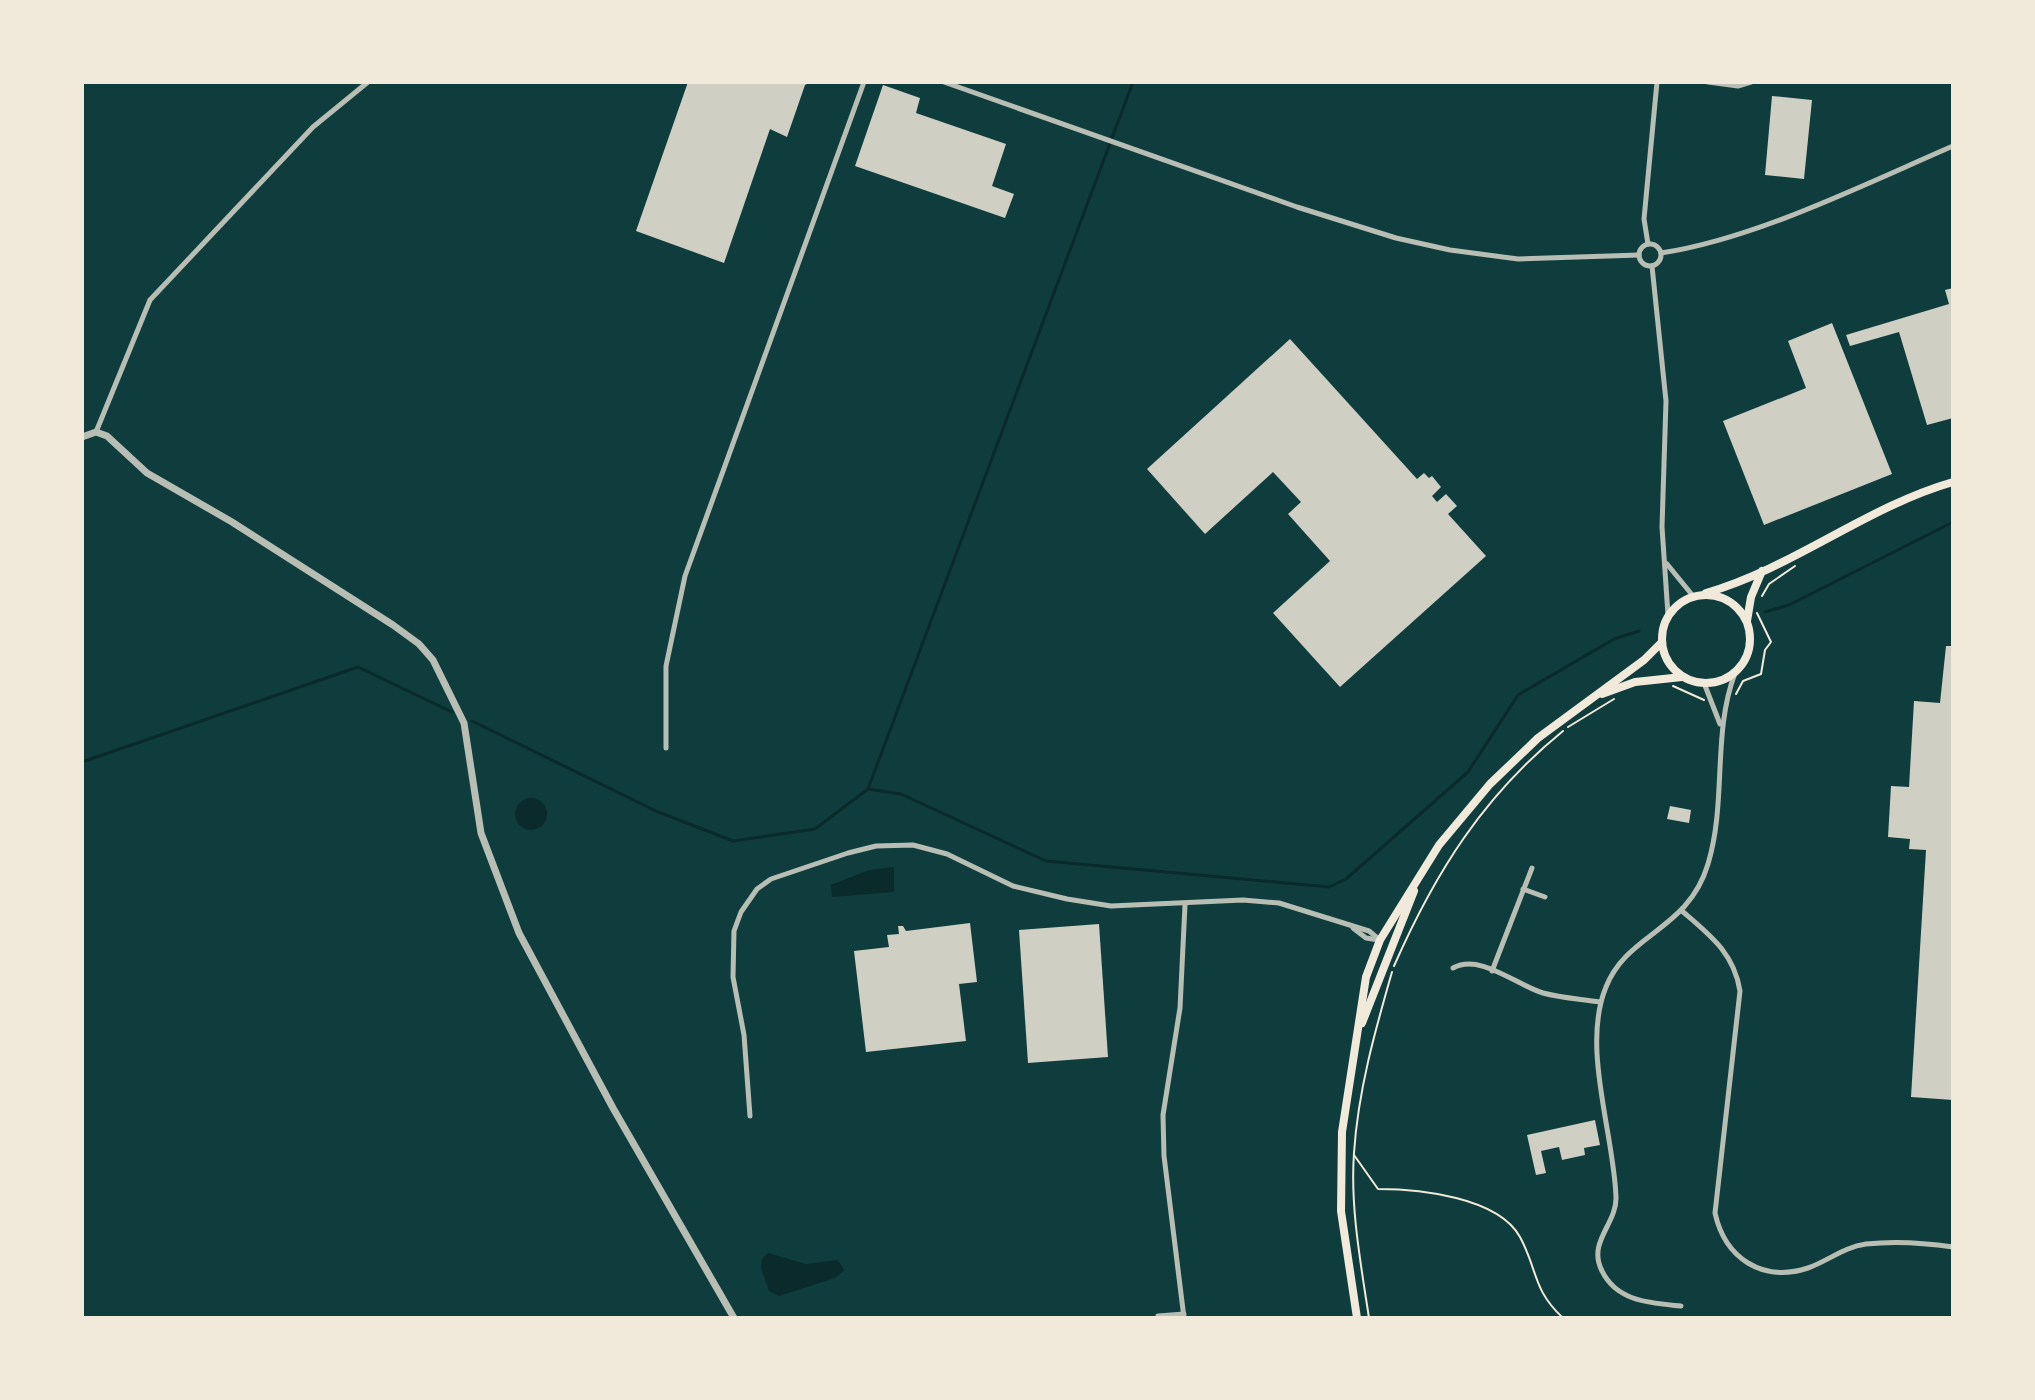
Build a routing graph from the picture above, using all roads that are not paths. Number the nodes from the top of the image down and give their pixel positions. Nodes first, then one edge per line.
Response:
1 (368, 82) edge
2 (864, 82) edge
3 (944, 82) edge
4 (1657, 82) edge
5 (1708, 82) edge
6 (1751, 82) edge
7 (1953, 146) edge
8 (1648, 244) junction
9 (1661, 253) junction
10 (1639, 255) junction
11 (1652, 266) junction
12 (96, 432) junction
13 (82, 437) edge
14 (1953, 482) edge
15 (1667, 563) junction
16 (1763, 570) junction
17 (1697, 595) junction
18 (1668, 615) junction
19 (1747, 621) junction
20 (1661, 643) junction
21 (1735, 673) junction
22 (1682, 677) junction
23 (1704, 683) junction
24 (1592, 698) junction
25 (1721, 729) junction
26 (666, 748) dead end
27 (1532, 868) dead end
28 (1417, 879) junction
29 (1523, 889) junction
30 (1545, 897) dead end
31 (1185, 905) junction
32 (1682, 911) junction
33 (1380, 940) junction
34 (1394, 946) junction
35 (1453, 968) dead end
36 (1492, 971) junction
37 (1600, 1003) junction
38 (1356, 1035) junction
39 (750, 1116) dead end
40 (1953, 1247) edge
41 (1681, 1306) dead end
42 (1158, 1316) dead end
43 (1184, 1316) edge
44 (734, 1318) edge
45 (1357, 1318) edge

1 - 12 street
2 - 26 street
3 - 10 street
4 - 8 street
5 - 6 street
7 - 9 street
8 - 9 street
8 - 10 street
9 - 11 street
10 - 11 street
11 - 15 street
12 - 13 street
12 - 44 street
14 - 16 main road
15 - 17 street
15 - 18 street
16 - 17 main road
16 - 19 main road
17 - 18 main road
17 - 19 main road
18 - 20 main road
19 - 21 main road
20 - 22 main road
20 - 24 main road
21 - 23 main road
21 - 25 street
22 - 23 main road
22 - 24 main road
23 - 25 street
24 - 28 main road
25 - 32 street
27 - 29 street
28 - 33 main road
28 - 34 main road
29 - 30 street
29 - 36 street
31 - 33 street
31 - 39 street
31 - 43 street
32 - 37 street
32 - 40 street
33 - 34 main road
33 - 38 main road
34 - 38 main road
35 - 36 street
36 - 37 street
37 - 41 street
38 - 45 main road
42 - 43 street

